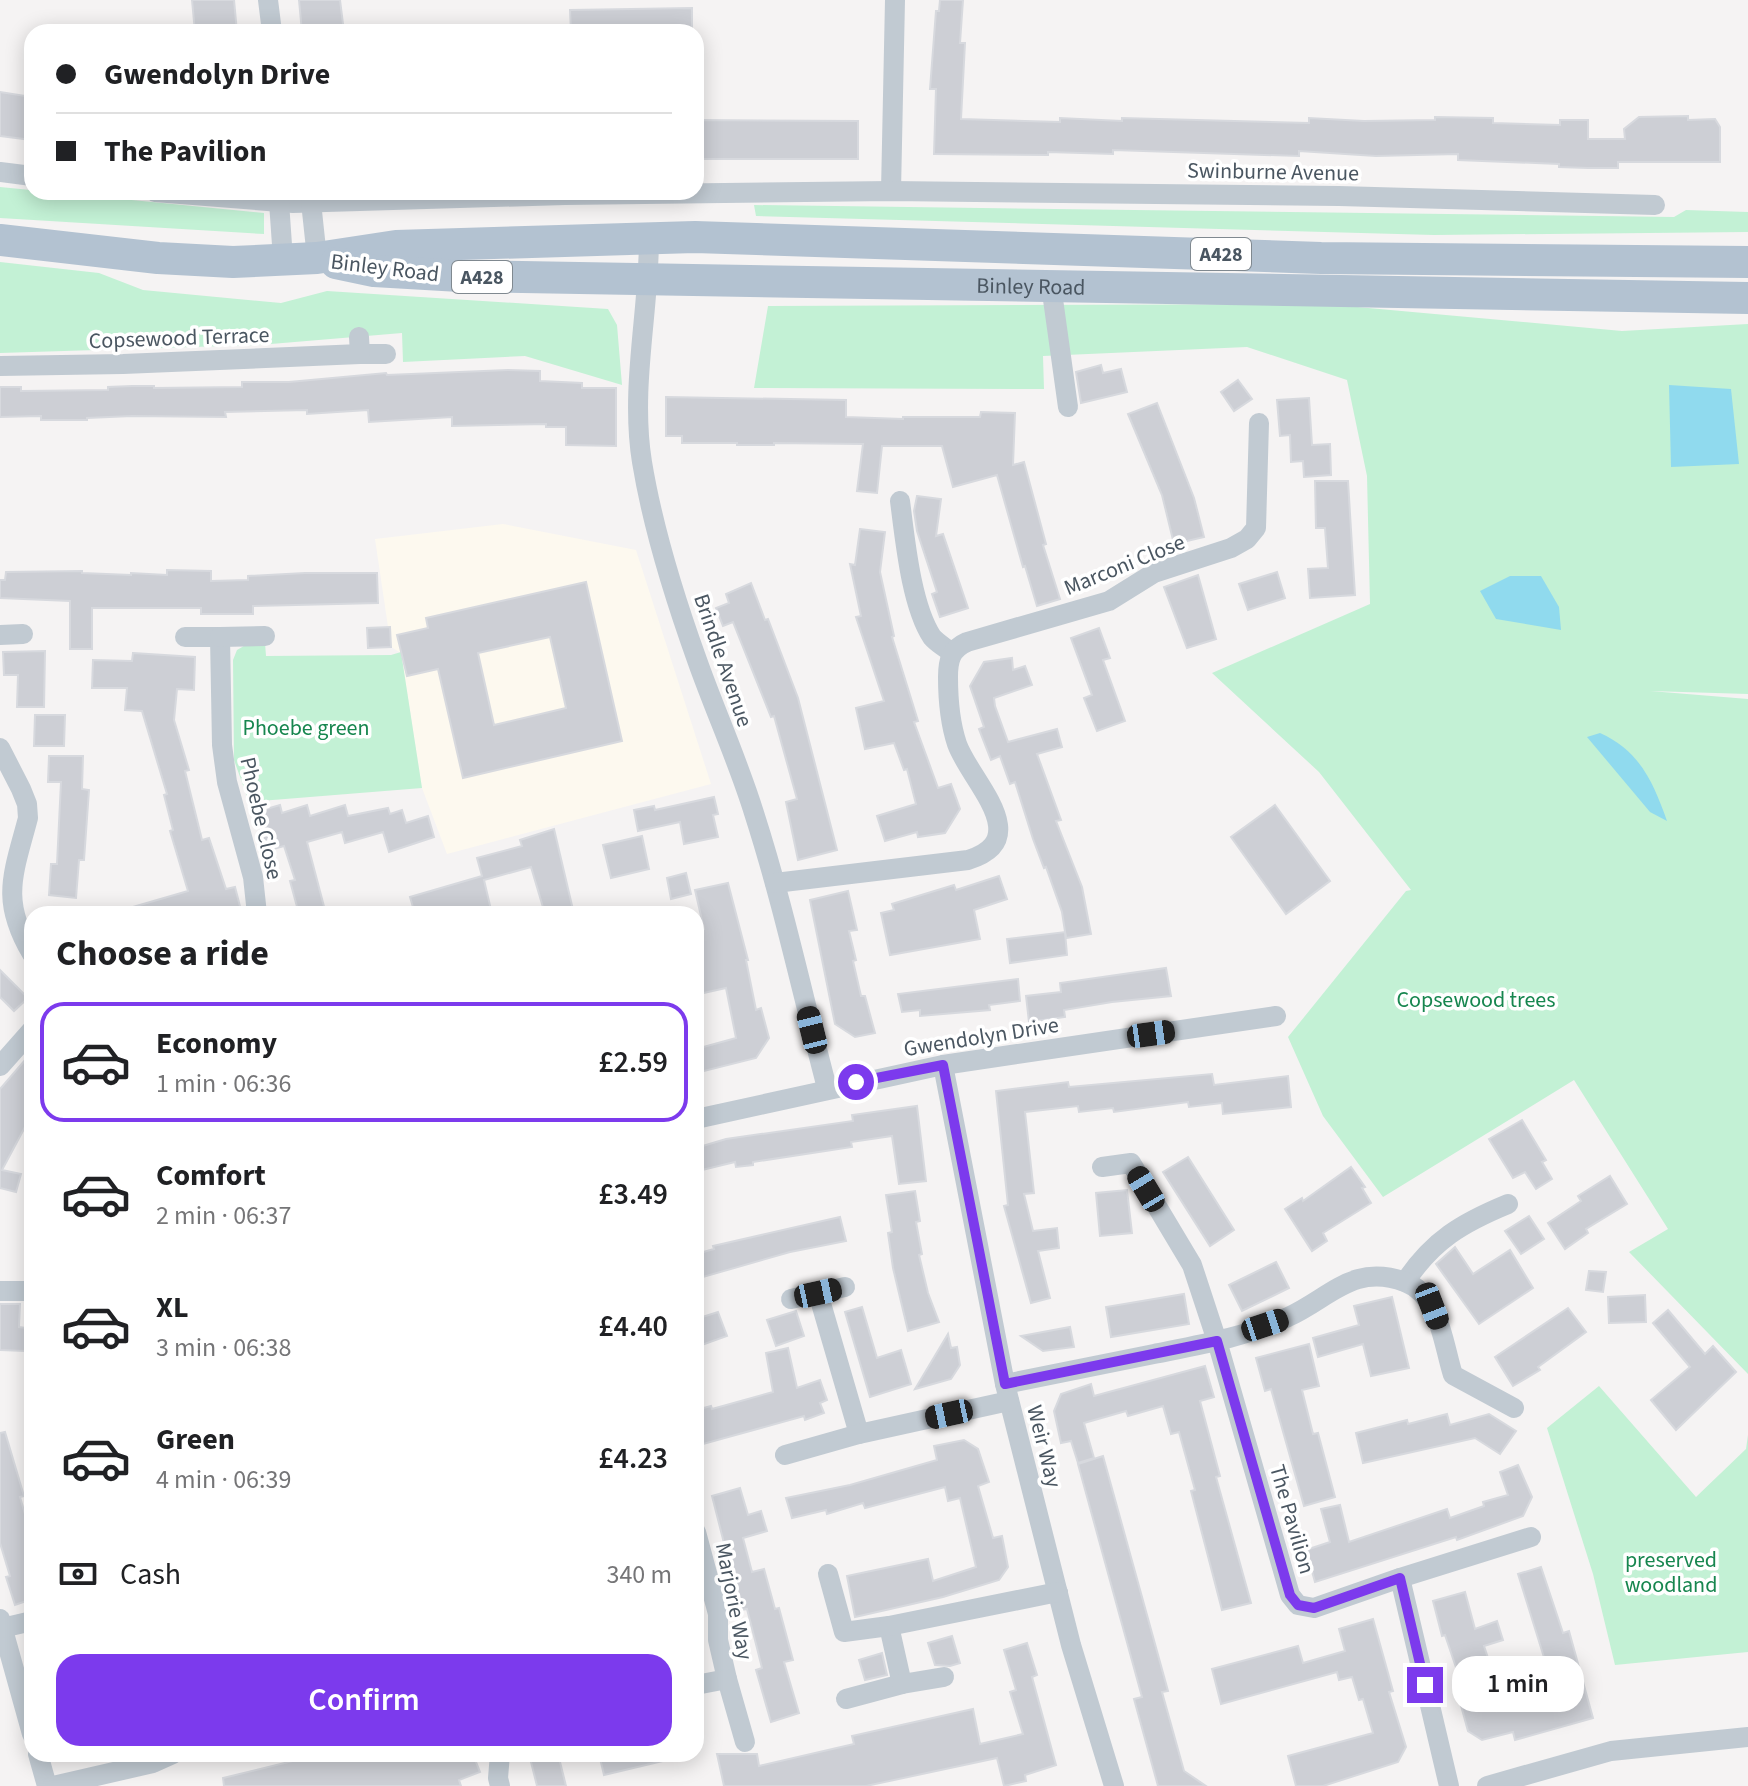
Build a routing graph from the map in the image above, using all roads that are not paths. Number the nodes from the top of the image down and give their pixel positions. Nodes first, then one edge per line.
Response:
1 (268, 0) edge
2 (895, 0) edge
3 (271, 24) edge
4 (0, 172) edge
5 (24, 175) edge
6 (891, 191) junction
7 (704, 193) edge
8 (294, 200) edge
9 (1655, 205) dead end
10 (0, 240) edge
11 (1748, 252) edge
12 (317, 258) junction
13 (649, 258) junction
14 (283, 259) junction
15 (1656, 262) junction
16 (1748, 262) edge
17 (1051, 285) junction
18 (1748, 298) edge
19 (386, 354) dead end
20 (0, 366) edge
21 (1068, 407) dead end
22 (1259, 423) dead end
23 (900, 501) dead end
24 (23, 634) dead end
25 (0, 635) edge
26 (265, 636) dead end
27 (185, 637) dead end
28 (220, 637) junction
29 (952, 653) junction
30 (0, 748) edge
31 (775, 883) junction
32 (256, 906) edge
33 (24, 941) edge
34 (1276, 1016) dead end
35 (24, 1039) edge
36 (943, 1065) junction
37 (0, 1066) edge
38 (827, 1088) junction
39 (704, 1117) edge
40 (1102, 1167) dead end
41 (1508, 1204) dead end
42 (1405, 1282) junction
43 (845, 1287) dead end
44 (0, 1291) edge
45 (24, 1291) edge
46 (818, 1293) junction
47 (791, 1299) dead end
48 (1217, 1341) junction
49 (1007, 1393) junction
50 (1514, 1408) dead end
51 (859, 1434) junction
52 (785, 1455) dead end
53 (1531, 1537) dead end
54 (704, 1562) edge
55 (828, 1574) dead end
56 (1400, 1578) junction
57 (1058, 1592) junction
58 (24, 1622) edge
59 (1, 1624) edge
60 (889, 1626) junction
61 (944, 1677) dead end
62 (727, 1679) junction
63 (704, 1683) edge
64 (902, 1684) junction
65 (846, 1699) dead end
66 (24, 1706) edge
67 (1748, 1737) edge
68 (745, 1742) dead end
69 (41, 1762) edge
70 (155, 1762) edge
71 (498, 1762) edge
72 (50, 1786) edge
73 (500, 1786) edge
74 (1114, 1786) edge
75 (1449, 1786) edge
76 (1487, 1786) edge

1 - 3 street
2 - 6 street
4 - 5 street
6 - 7 street, Swinburne Avenue
6 - 9 street, Swinburne Avenue
8 - 12 street
8 - 14 street
10 - 14 main road, Binley Road / A428
11 - 15 main road
12 - 13 main road, Binley Road / A428
12 - 13 main road, Binley Road / A428
12 - 14 main road, Binley Road / A428
13 - 15 main road, Binley Road / A428
13 - 17 main road, Binley Road / A428
13 - 31 street, Brindle Avenue
15 - 16 main road, Binley Road / A428
17 - 18 main road, Binley Road / A428
17 - 21 street
19 - 20 street, Copsewood Terrace
22 - 29 street, Marconi Close
23 - 29 street
24 - 25 street
26 - 28 street
27 - 28 street
28 - 32 street, Phoebe Close
29 - 31 street
30 - 33 street
31 - 38 street, Brindle Avenue
34 - 36 street, Gwendolyn Drive
35 - 37 street
36 - 38 street, Gwendolyn Drive
36 - 49 street, Weir Way
38 - 39 street, Gwendolyn Drive
40 - 48 street, The Pavilion
41 - 42 street
42 - 48 street
42 - 50 street
43 - 46 street
44 - 45 street
46 - 47 street
46 - 51 street
48 - 49 street
48 - 56 street, The Pavilion
49 - 51 street
49 - 57 street, Weir Way
51 - 52 street
53 - 56 street, The Pavilion
54 - 62 street, Marjorie Way
55 - 60 street
56 - 75 street
57 - 60 street
57 - 74 street, Weir Way
58 - 59 street
59 - 66 street
60 - 64 street
61 - 64 street
62 - 63 street, Marjorie Way
62 - 68 street, Marjorie Way
64 - 65 street
67 - 76 street
69 - 72 street
70 - 72 street
71 - 73 street

